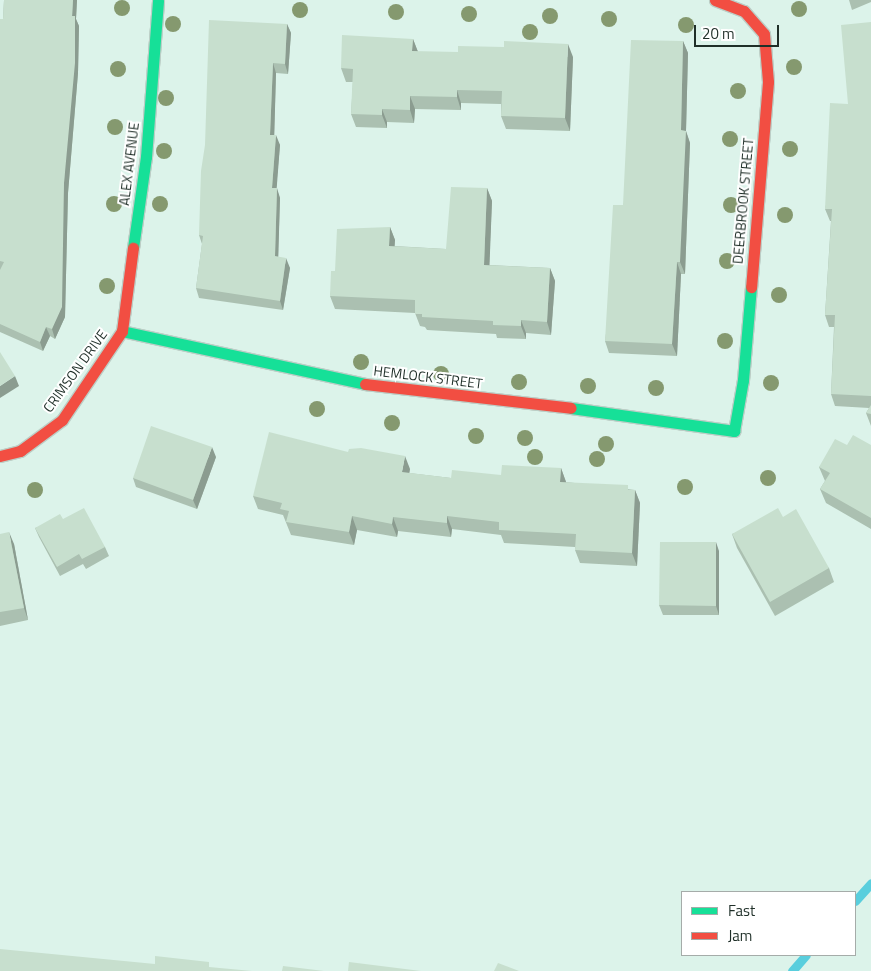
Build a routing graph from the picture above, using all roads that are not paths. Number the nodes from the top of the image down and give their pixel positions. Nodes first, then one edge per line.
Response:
1 (158, 0) edge
2 (715, 0) edge
3 (122, 331) junction
4 (734, 431) joint
5 (0, 456) edge

1 - 3 street, ALEX AVENUE
2 - 4 street, DEERBROOK STREET
3 - 4 street, HEMLOCK STREET
3 - 5 street, CRIMSON DRIVE

